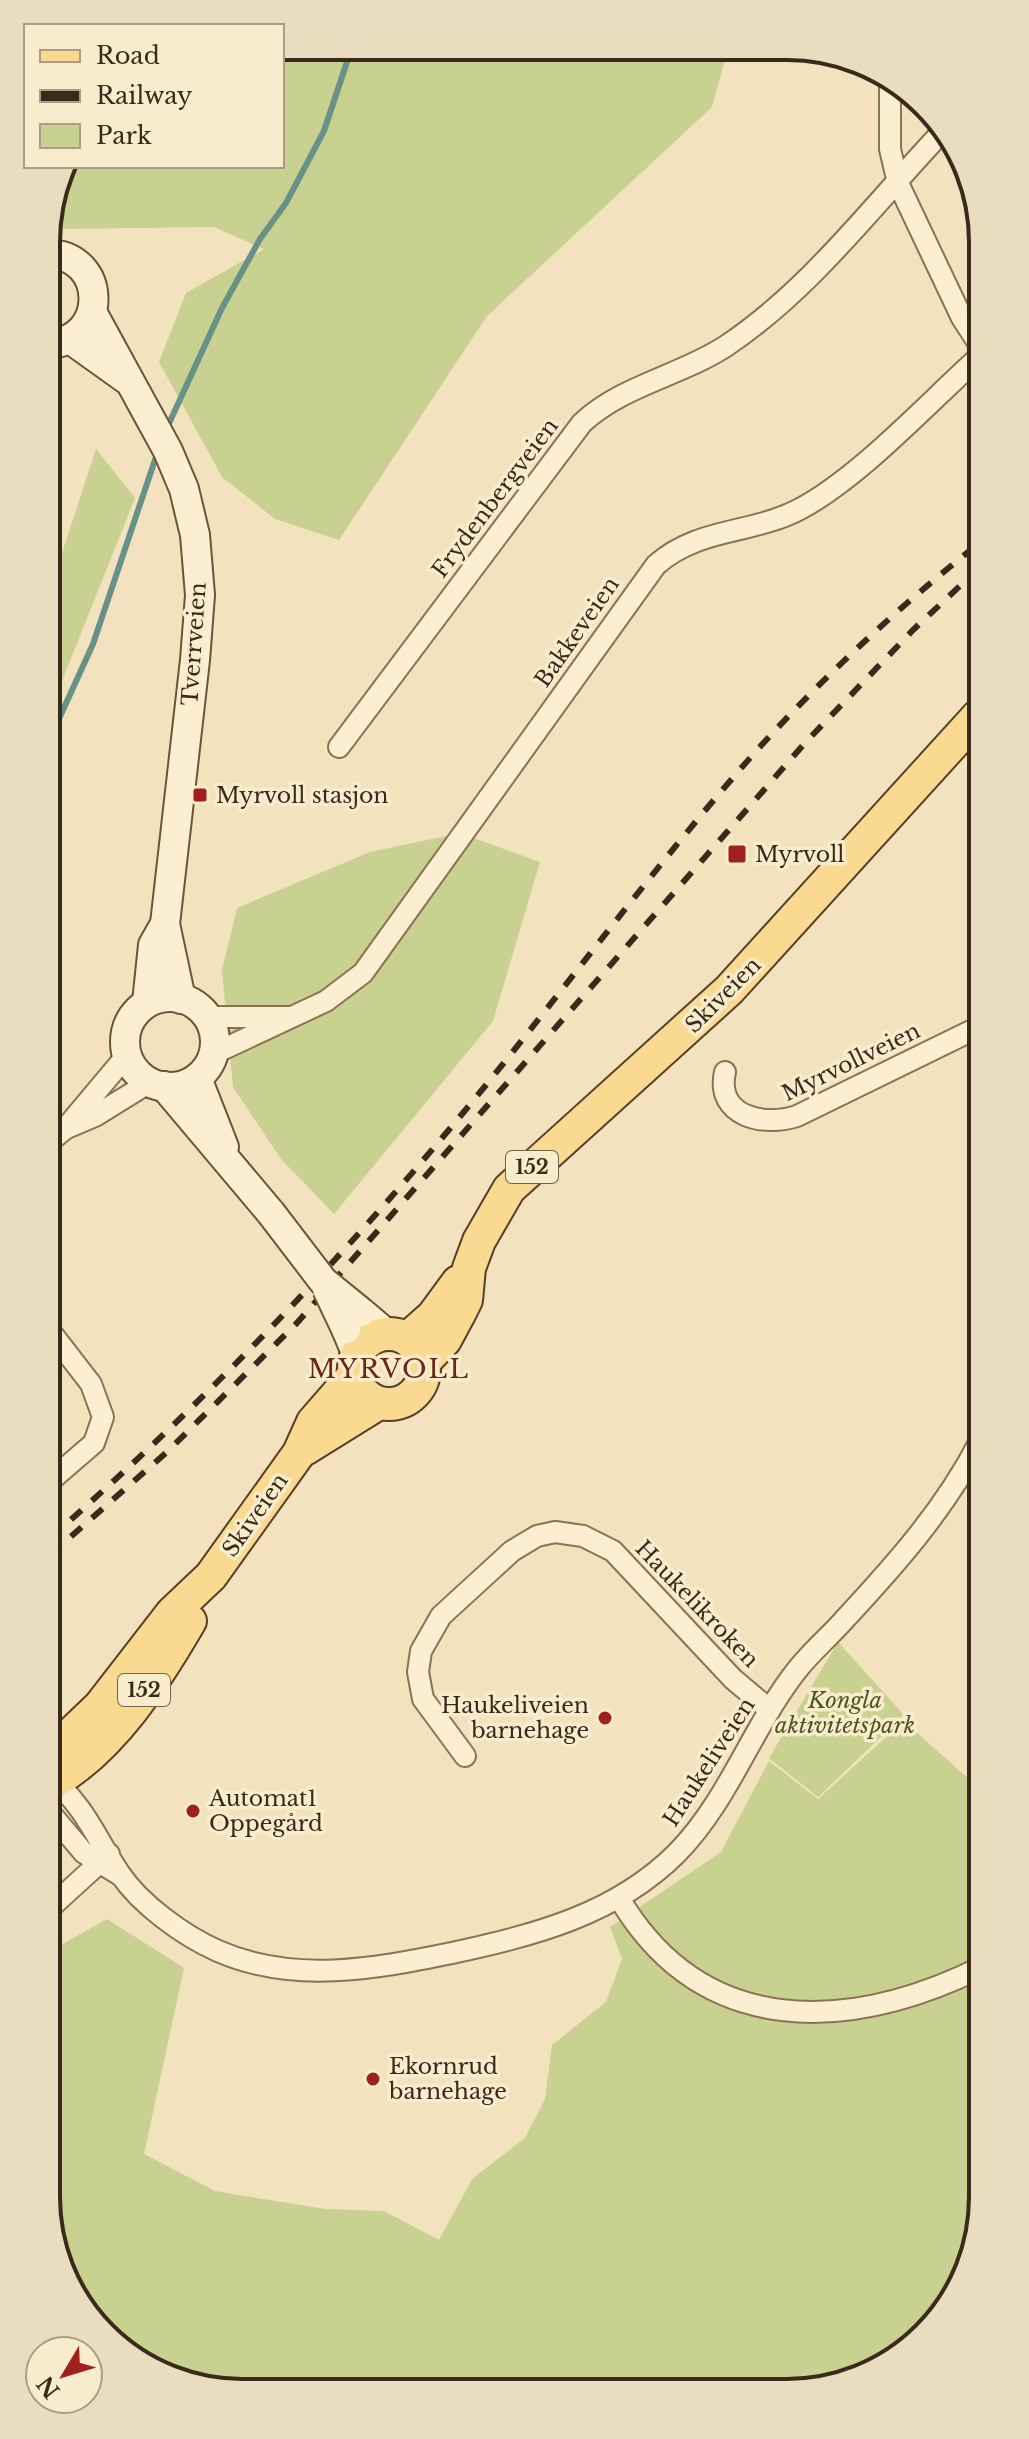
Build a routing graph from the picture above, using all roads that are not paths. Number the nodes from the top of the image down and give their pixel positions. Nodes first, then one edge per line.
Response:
1 (890, 92) edge
2 (936, 139) edge
3 (898, 183) junction
4 (60, 257) edge
5 (92, 312) junction
6 (969, 329) edge
7 (60, 340) edge
8 (60, 342) edge
9 (969, 366) edge
10 (126, 379) junction
11 (969, 726) edge
12 (339, 747) dead end
13 (165, 924) junction
14 (181, 999) junction
15 (147, 1003) junction
16 (206, 1017) junction
17 (289, 1017) junction
18 (969, 1032) edge
19 (127, 1055) junction
20 (205, 1066) junction
21 (725, 1072) dead end
22 (157, 1084) junction
23 (65, 1129) junction
24 (60, 1133) edge
25 (229, 1159) junction
26 (323, 1281) junction
27 (60, 1344) edge
28 (406, 1345) junction
29 (356, 1365) junction
30 (379, 1403) junction
31 (299, 1453) junction
32 (969, 1459) edge
33 (60, 1472) edge
34 (770, 1710) junction
35 (465, 1756) dead end
36 (60, 1763) edge
37 (60, 1783) edge
38 (60, 1825) edge
39 (105, 1858) junction
40 (619, 1898) junction
41 (60, 1899) edge
42 (969, 1973) edge

1 - 3 street
2 - 3 street, Frydenbergveien
3 - 6 street
3 - 12 street, Frydenbergveien
4 - 5 main road, Tverrveien
5 - 7 main road, Tverrveien
5 - 10 main road, Tverrveien
8 - 10 main road, Tverrveien
9 - 17 street, Bakkeveien
10 - 13 main road, Tverrveien
11 - 28 main road, Skiveien / 152
13 - 14 main road, Tverrveien
13 - 15 main road, Tverrveien
14 - 15 main road
14 - 16 main road
15 - 19 main road, Tverrveien
16 - 17 street, Bakkeveien
16 - 20 main road
17 - 20 street, Bakkeveien
18 - 21 street, Myrvollveien
19 - 22 main road
19 - 23 street
20 - 22 main road
20 - 25 main road
22 - 23 street
22 - 25 main road
23 - 24 street
25 - 26 main road, bridge
26 - 28 main road, bridge
26 - 29 main road, bridge
27 - 33 street
28 - 29 main road, 152
28 - 30 main road, 152
29 - 30 main road
29 - 31 main road, Skiveien / 152
30 - 31 main road, Skiveien / 152
31 - 36 main road, Skiveien / 152
32 - 34 street, Haukeliveien
34 - 35 street, Haukelikroken
34 - 40 street, Haukeliveien
37 - 39 street, Haukeliveien
38 - 39 street, Haukeliveien
39 - 40 street, Haukeliveien
39 - 41 street
40 - 42 street

